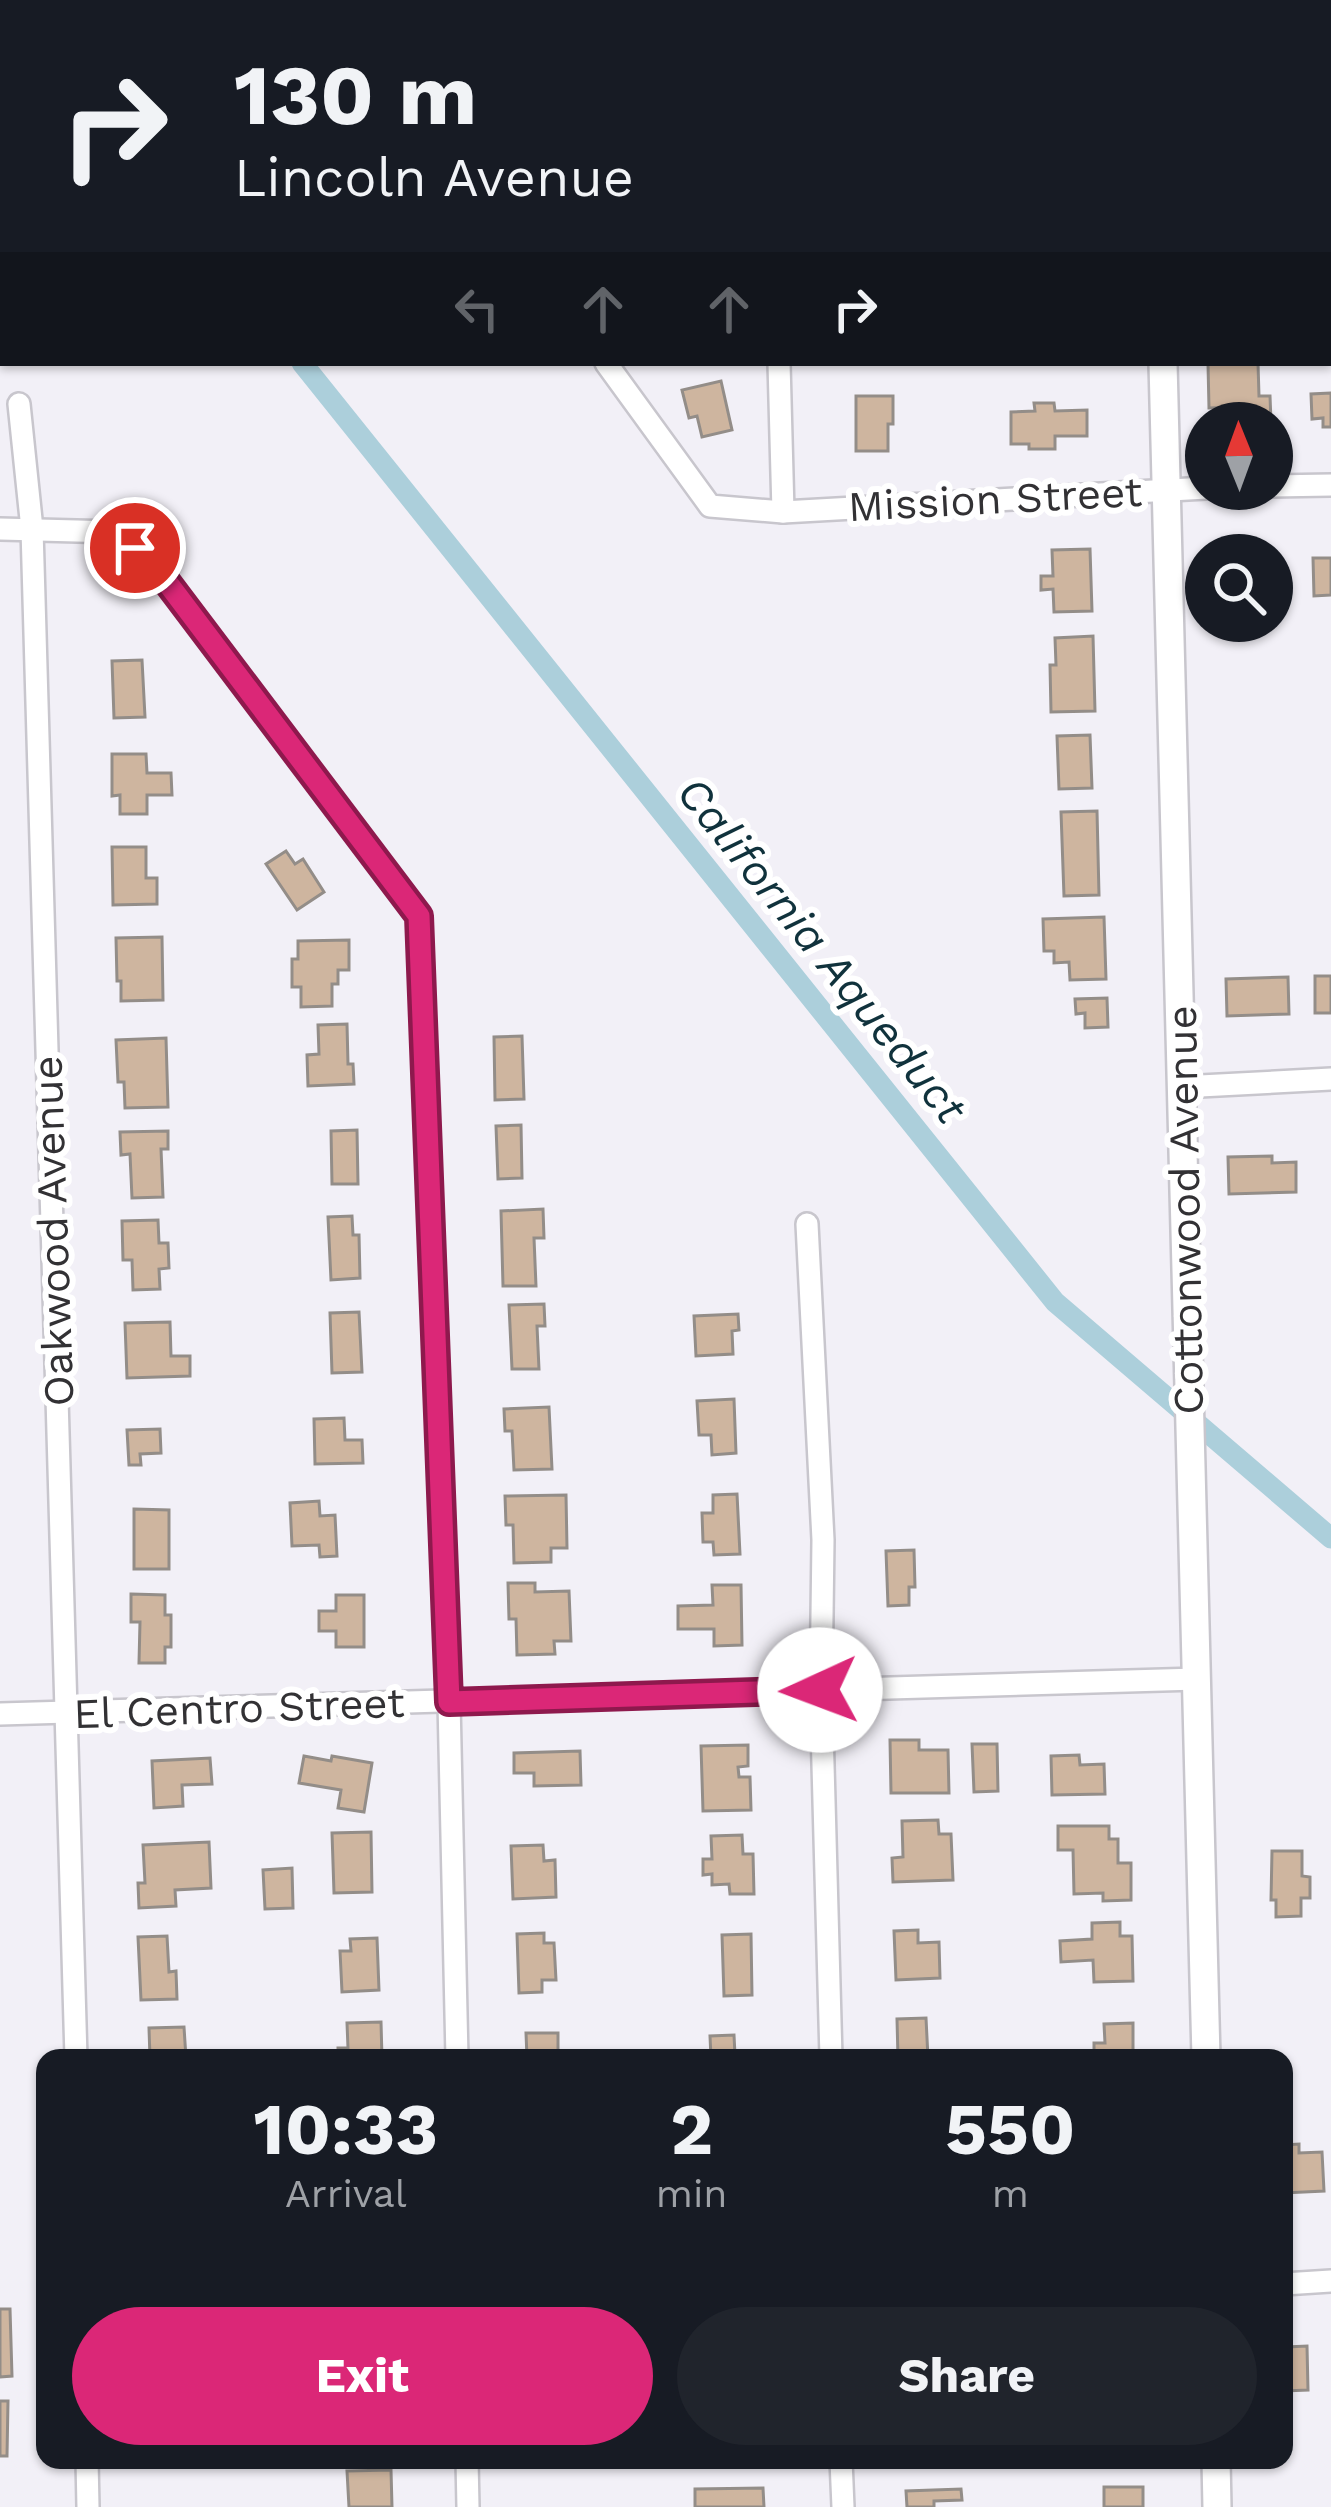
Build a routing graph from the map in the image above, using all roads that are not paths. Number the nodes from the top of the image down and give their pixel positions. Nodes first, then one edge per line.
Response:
1 (608, 366) edge
2 (779, 366) edge
3 (1162, 366) edge
4 (19, 404) dead end
5 (1331, 485) edge
6 (1293, 486) edge
7 (1166, 489) junction
8 (1185, 489) edge
9 (783, 512) junction
10 (0, 529) edge
11 (32, 529) junction
12 (1331, 1079) edge
13 (1181, 1088) junction
14 (807, 1224) dead end
15 (1197, 1679) junction
16 (820, 1690) junction
17 (449, 1702) junction
18 (67, 1713) junction
19 (0, 1714) edge
20 (76, 2049) edge
21 (458, 2049) edge
22 (830, 2049) edge
23 (1206, 2049) edge
24 (1331, 2282) edge
25 (1293, 2284) edge
26 (86, 2469) edge
27 (467, 2469) edge
28 (842, 2469) edge
29 (1216, 2469) edge
30 (88, 2507) edge
31 (468, 2507) edge
32 (843, 2507) edge
33 (1217, 2507) edge

1 - 9 street, Mission Street
2 - 9 street
3 - 7 street, Cottonwood Avenue
4 - 11 street, Oakwood Avenue
5 - 6 street
7 - 8 street, Mission Street
7 - 9 street, Mission Street
7 - 13 street, Cottonwood Avenue
10 - 11 street
11 - 17 street
11 - 18 street, Oakwood Avenue
12 - 13 street
13 - 15 street, Cottonwood Avenue
14 - 16 street
15 - 16 street, El Centro Street
15 - 23 street, Cottonwood Avenue
16 - 17 street, El Centro Street
16 - 22 street
17 - 18 street, El Centro Street
17 - 21 street
18 - 19 street, El Centro Street
18 - 20 street, Oakwood Avenue
24 - 25 street
26 - 30 street
27 - 31 street
28 - 32 street
29 - 33 street

